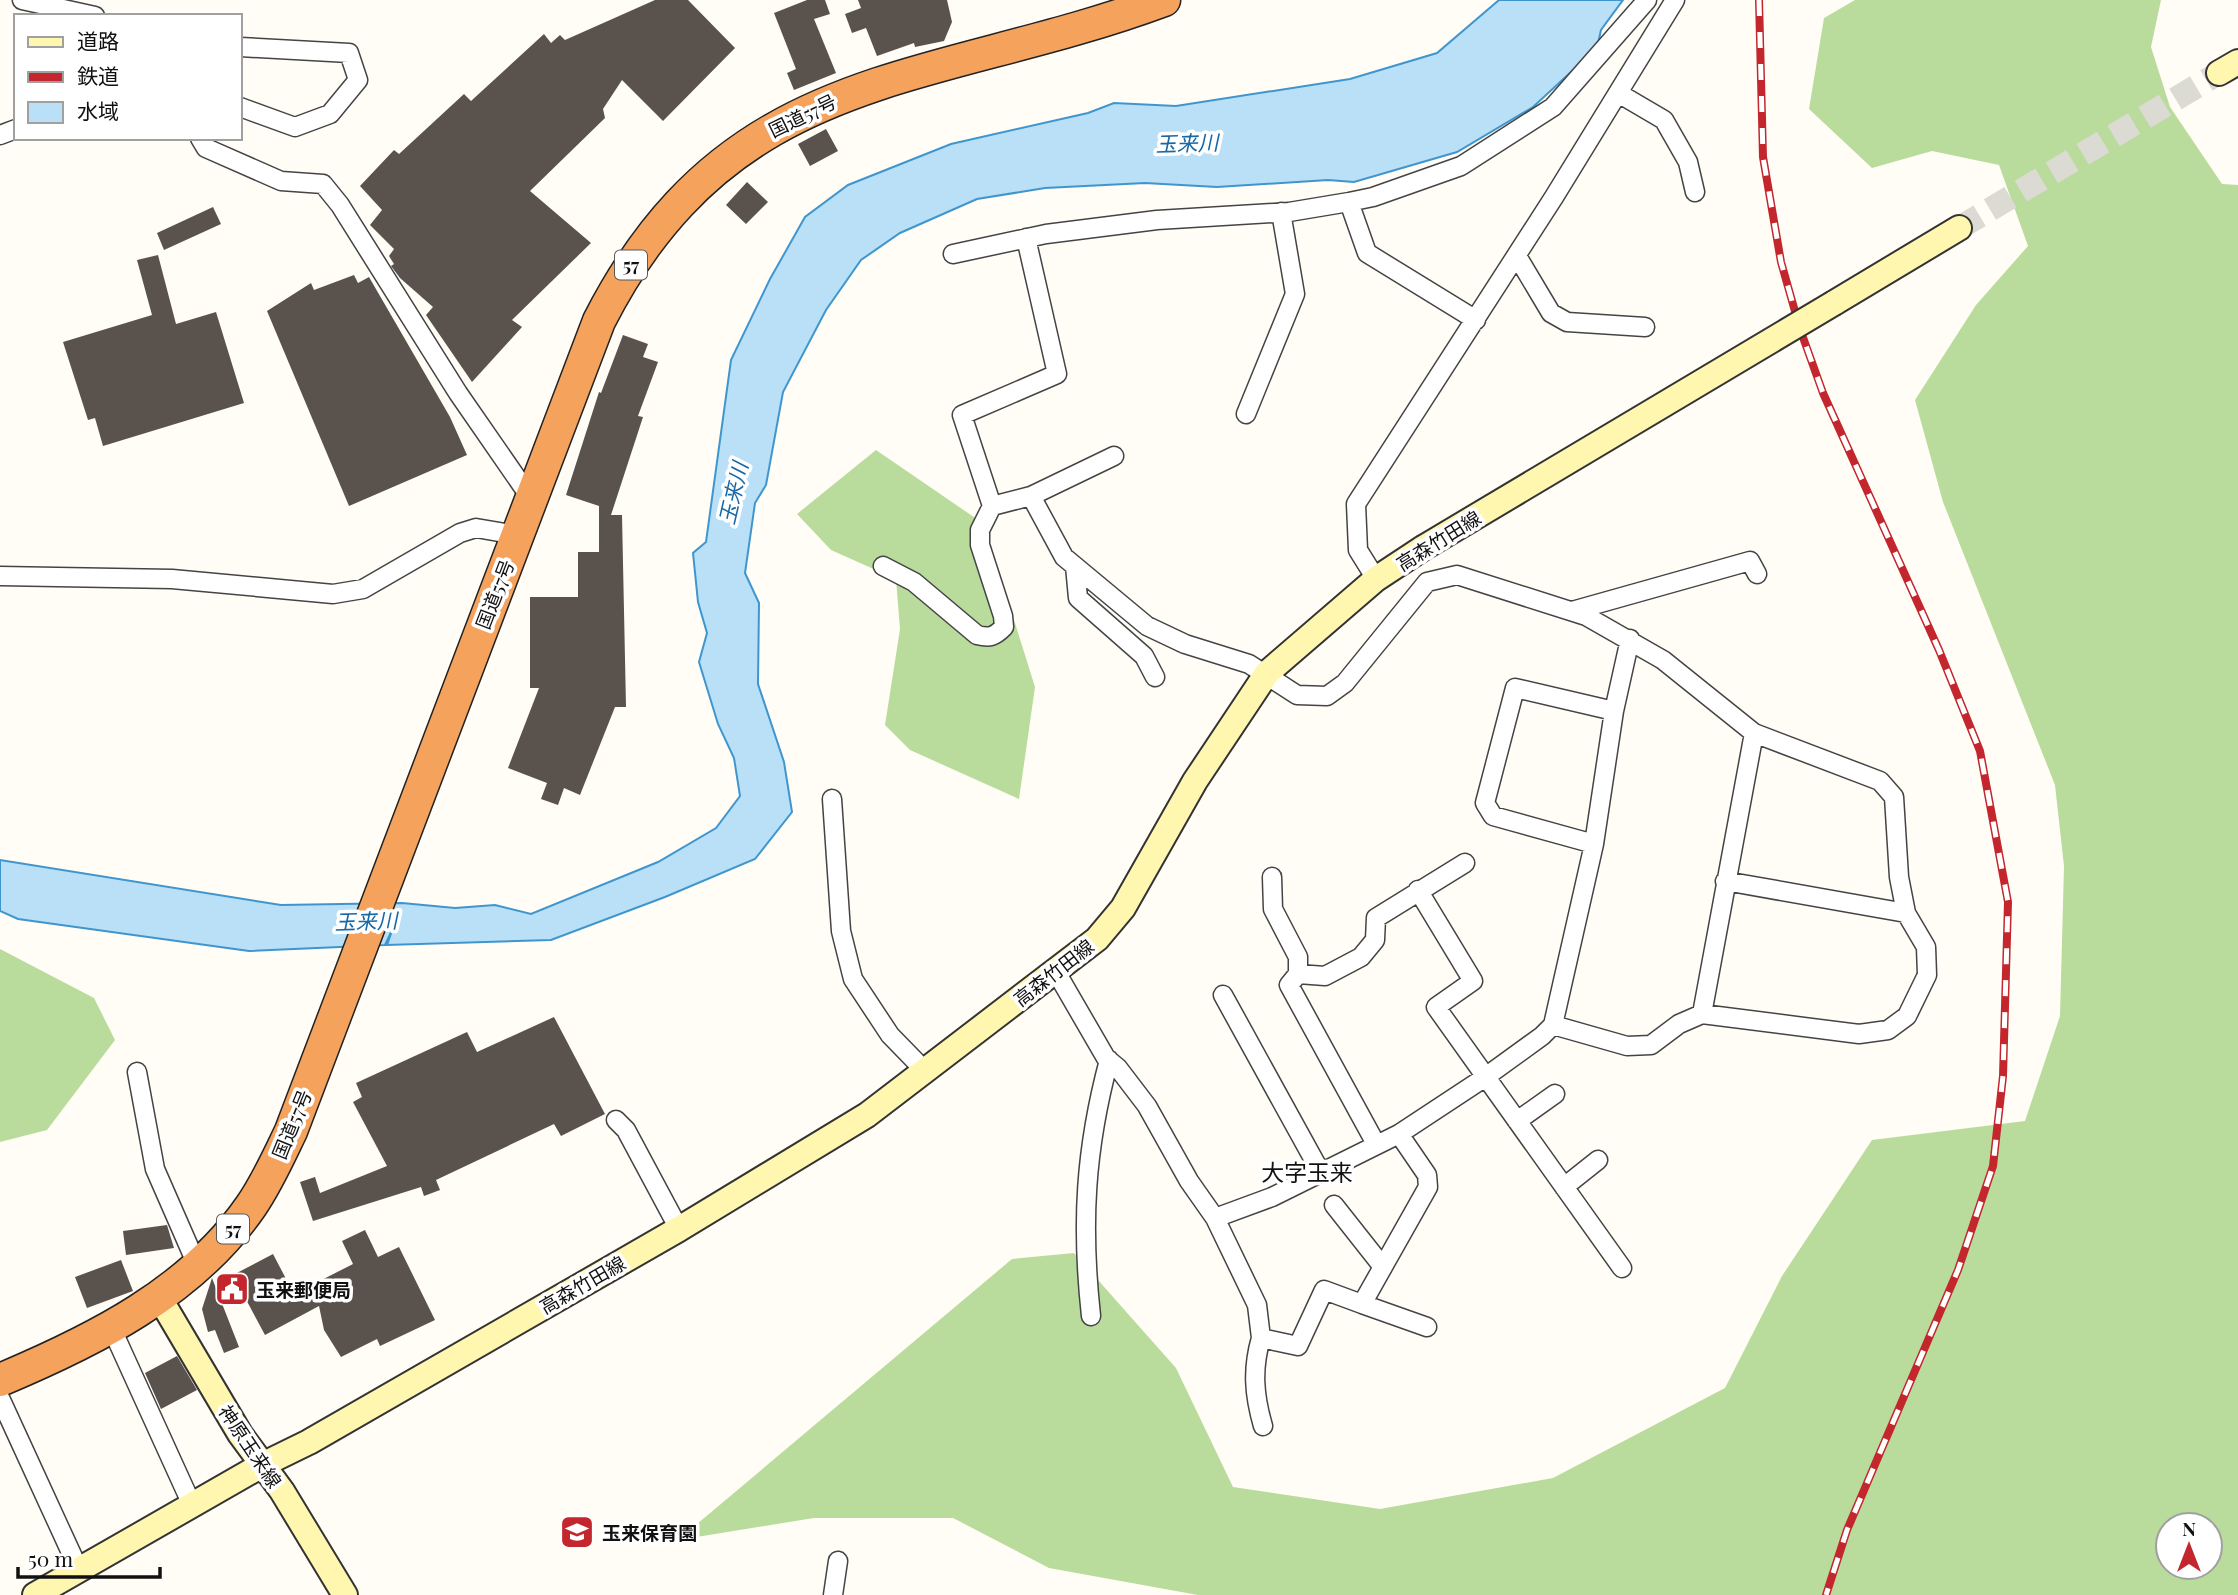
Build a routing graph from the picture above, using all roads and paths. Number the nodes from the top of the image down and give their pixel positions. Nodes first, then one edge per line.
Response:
1 (22, 0) edge
2 (1164, 0) edge
3 (1647, 0) edge
4 (1675, 0) edge
5 (86, 14) edge
6 (242, 47) edge
7 (1618, 93) junction
8 (242, 108) edge
9 (201, 140) edge
10 (1695, 192) dead end
11 (1349, 202) junction
12 (1282, 212) junction
13 (1959, 228) tunnel mouth
14 (1026, 238) junction
15 (953, 254) dead end
16 (1517, 256) junction
17 (1476, 320) junction
18 (1645, 327) dead end
19 (1246, 414) dead end
20 (1114, 456) dead end
21 (1031, 496) junction
22 (530, 497) junction
23 (992, 506) junction
24 (517, 535) junction
25 (883, 566) dead end
26 (1076, 566) junction
27 (1758, 574) dead end
28 (0, 576) edge
29 (1376, 579) junction
30 (1572, 611) junction
31 (1630, 639) junction
32 (1267, 673) junction
33 (1155, 677) dead end
34 (1614, 711) junction
35 (1754, 733) junction
36 (832, 799) dead end
37 (1594, 844) junction
38 (1465, 863) dead end
39 (1272, 877) dead end
40 (1725, 881) junction
41 (1418, 890) junction
42 (1906, 913) junction
43 (1055, 970) junction
44 (1298, 974) junction
45 (1223, 995) dead end
46 (1702, 1014) junction
47 (1553, 1025) junction
48 (1109, 1060) junction
49 (137, 1072) dead end
50 (926, 1072) junction
51 (1484, 1078) junction
52 (1555, 1094) dead end
53 (616, 1120) dead end
54 (1517, 1121) junction
55 (1399, 1134) junction
56 (1376, 1144) junction
57 (1598, 1160) dead end
58 (1320, 1171) junction
59 (1564, 1187) junction
60 (1334, 1205) dead end
61 (1215, 1218) junction
62 (679, 1229) junction
63 (197, 1265) junction
64 (1383, 1267) junction
65 (1622, 1268) dead end
66 (159, 1297) junction
67 (1362, 1304) junction
68 (1091, 1316) dead end
69 (111, 1327) junction
70 (1427, 1327) dead end
71 (1261, 1338) junction
72 (0, 1380) edge
73 (0, 1398) edge
74 (1263, 1426) dead end
75 (262, 1465) junction
76 (192, 1505) junction
77 (838, 1561) dead end
78 (79, 1570) junction
79 (35, 1595) edge
80 (345, 1595) edge
81 (834, 1595) edge

1 - 5 street
2 - 22 highway, 国道57号 / 57
3 - 11 street
4 - 7 street
6 - 8 street
7 - 10 street
7 - 16 street
9 - 22 street
11 - 12 street
11 - 17 street
12 - 14 street
12 - 19 street
13 - 29 main road, 高森竹田線, bridge
14 - 15 street
14 - 23 street
16 - 17 street
16 - 18 street
17 - 29 street
20 - 21 street
21 - 23 street
21 - 26 street
22 - 24 highway, 国道57号 / 57
23 - 25 street
24 - 28 street
24 - 63 highway, 国道57号 / 57
26 - 32 street
26 - 33 street
27 - 30 street
29 - 32 main road, 高森竹田線
30 - 31 street
30 - 32 street
31 - 34 street
31 - 35 street
32 - 43 main road, 高森竹田線
34 - 37 street
34 - 37 street
35 - 40 street
35 - 42 street
36 - 50 street
37 - 47 street
38 - 41 street
39 - 44 street
40 - 42 street
40 - 46 street
41 - 44 street
41 - 51 street
42 - 46 street
43 - 48 street
43 - 50 main road, 高森竹田線
44 - 56 street
45 - 58 street
46 - 47 street
47 - 51 street
48 - 61 street
48 - 68 street
49 - 63 street
50 - 62 main road, 高森竹田線
51 - 54 street
51 - 55 street
52 - 54 street
53 - 62 street
54 - 59 street
55 - 56 street
55 - 64 street
56 - 58 street
57 - 59 street
58 - 61 street
59 - 65 street
60 - 64 street
61 - 71 street
62 - 75 main road, 高森竹田線
63 - 66 highway, 国道57号 / 57
64 - 67 street
66 - 69 highway, 国道57号 / 57
66 - 75 main road, 神原玉来線
67 - 70 street
67 - 71 street
69 - 72 highway, 国道57号 / 57
69 - 76 street
71 - 74 street
73 - 78 street
75 - 76 main road, 高森竹田線
75 - 80 main road, 神原玉来線
76 - 78 main road, 高森竹田線
77 - 81 street
78 - 79 main road, 高森竹田線

